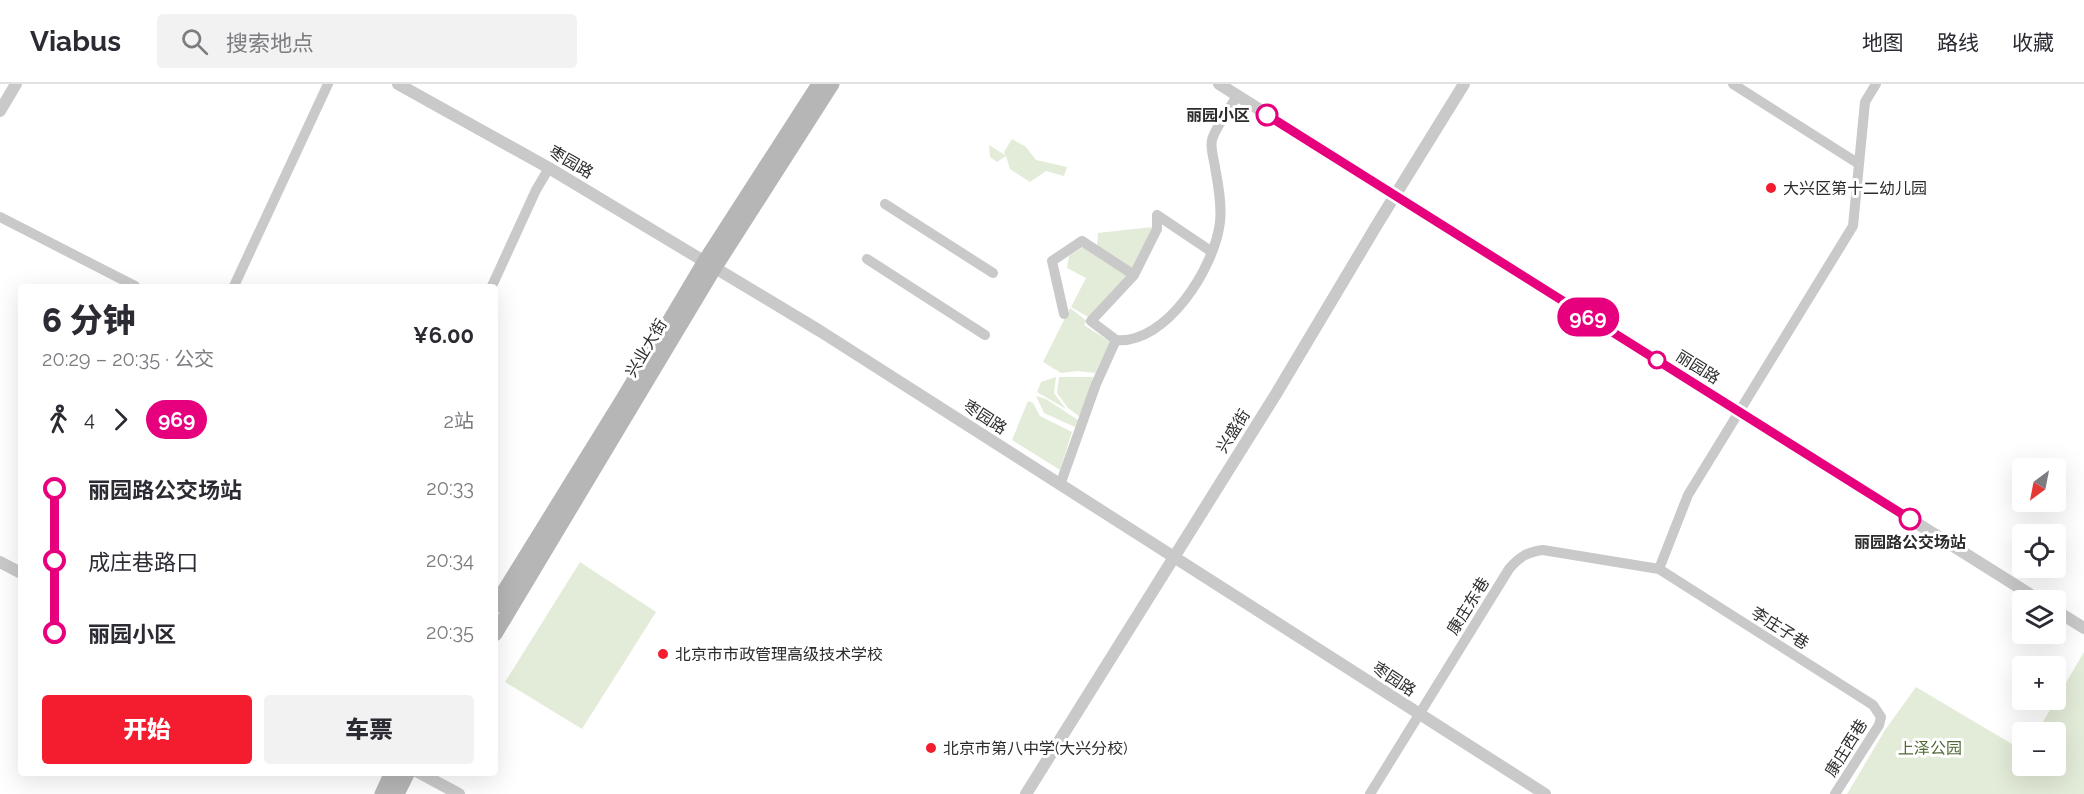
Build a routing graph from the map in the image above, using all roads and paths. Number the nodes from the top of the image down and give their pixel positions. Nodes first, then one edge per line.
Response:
1 (16, 84) edge
2 (328, 84) edge
3 (398, 84) edge
4 (819, 84) edge
5 (832, 84) edge
6 (1219, 84) edge
7 (1464, 84) edge
8 (1733, 84) edge
9 (1876, 84) edge
10 (1237, 96) junction
11 (0, 111) edge
12 (1859, 164) junction
13 (549, 168) junction
14 (1395, 195) junction
15 (885, 204) dead end
16 (0, 217) edge
17 (1212, 252) junction
18 (867, 259) dead end
19 (710, 264) junction
20 (993, 273) dead end
21 (1134, 275) junction
22 (131, 284) edge
23 (235, 284) edge
24 (493, 284) edge
25 (1064, 314) dead end
26 (985, 335) dead end
27 (1116, 340) junction
28 (1739, 412) junction
29 (1060, 485) junction
30 (1173, 557) junction
31 (0, 562) edge
32 (1659, 569) junction
33 (18, 571) edge
34 (2023, 590) edge
35 (498, 601) edge
36 (2066, 617) edge
37 (2084, 628) edge
38 (498, 629) edge
39 (1419, 714) junction
40 (1881, 717) joint
41 (390, 776) edge
42 (406, 776) edge
43 (425, 776) edge
44 (382, 794) edge
45 (397, 794) edge
46 (459, 794) edge
47 (1026, 794) edge
48 (1370, 794) edge
49 (1545, 794) edge
50 (1835, 794) edge

1 - 11 street
2 - 23 street
3 - 13 street, 枣园路
4 - 19 main road, 兴业大街
5 - 19 main road, 兴业大街
6 - 10 street, 丽园路
7 - 14 street, 兴盛街
8 - 12 street
9 - 12 street
10 - 14 street, 丽园路
10 - 17 street
12 - 28 street
13 - 19 street, 枣园路
13 - 24 street
14 - 28 street, 丽园路
14 - 30 street, 兴盛街
15 - 20 street
16 - 22 street
17 - 21 street
17 - 27 street
18 - 26 street
19 - 29 street, 枣园路
19 - 35 main road, 兴业大街
19 - 38 main road, 兴业大街
21 - 25 street
21 - 27 street
27 - 29 street
28 - 32 street
28 - 34 street, 丽园路
29 - 30 street, 枣园路
30 - 39 street, 枣园路
30 - 47 street, 兴盛街
31 - 33 street
32 - 39 street, 康庄东巷
32 - 40 street, 李庄子巷
36 - 37 street
39 - 48 street, 康庄东巷
39 - 49 street, 枣园路
40 - 50 street, 康庄西巷
41 - 44 main road
42 - 45 main road
43 - 46 street

